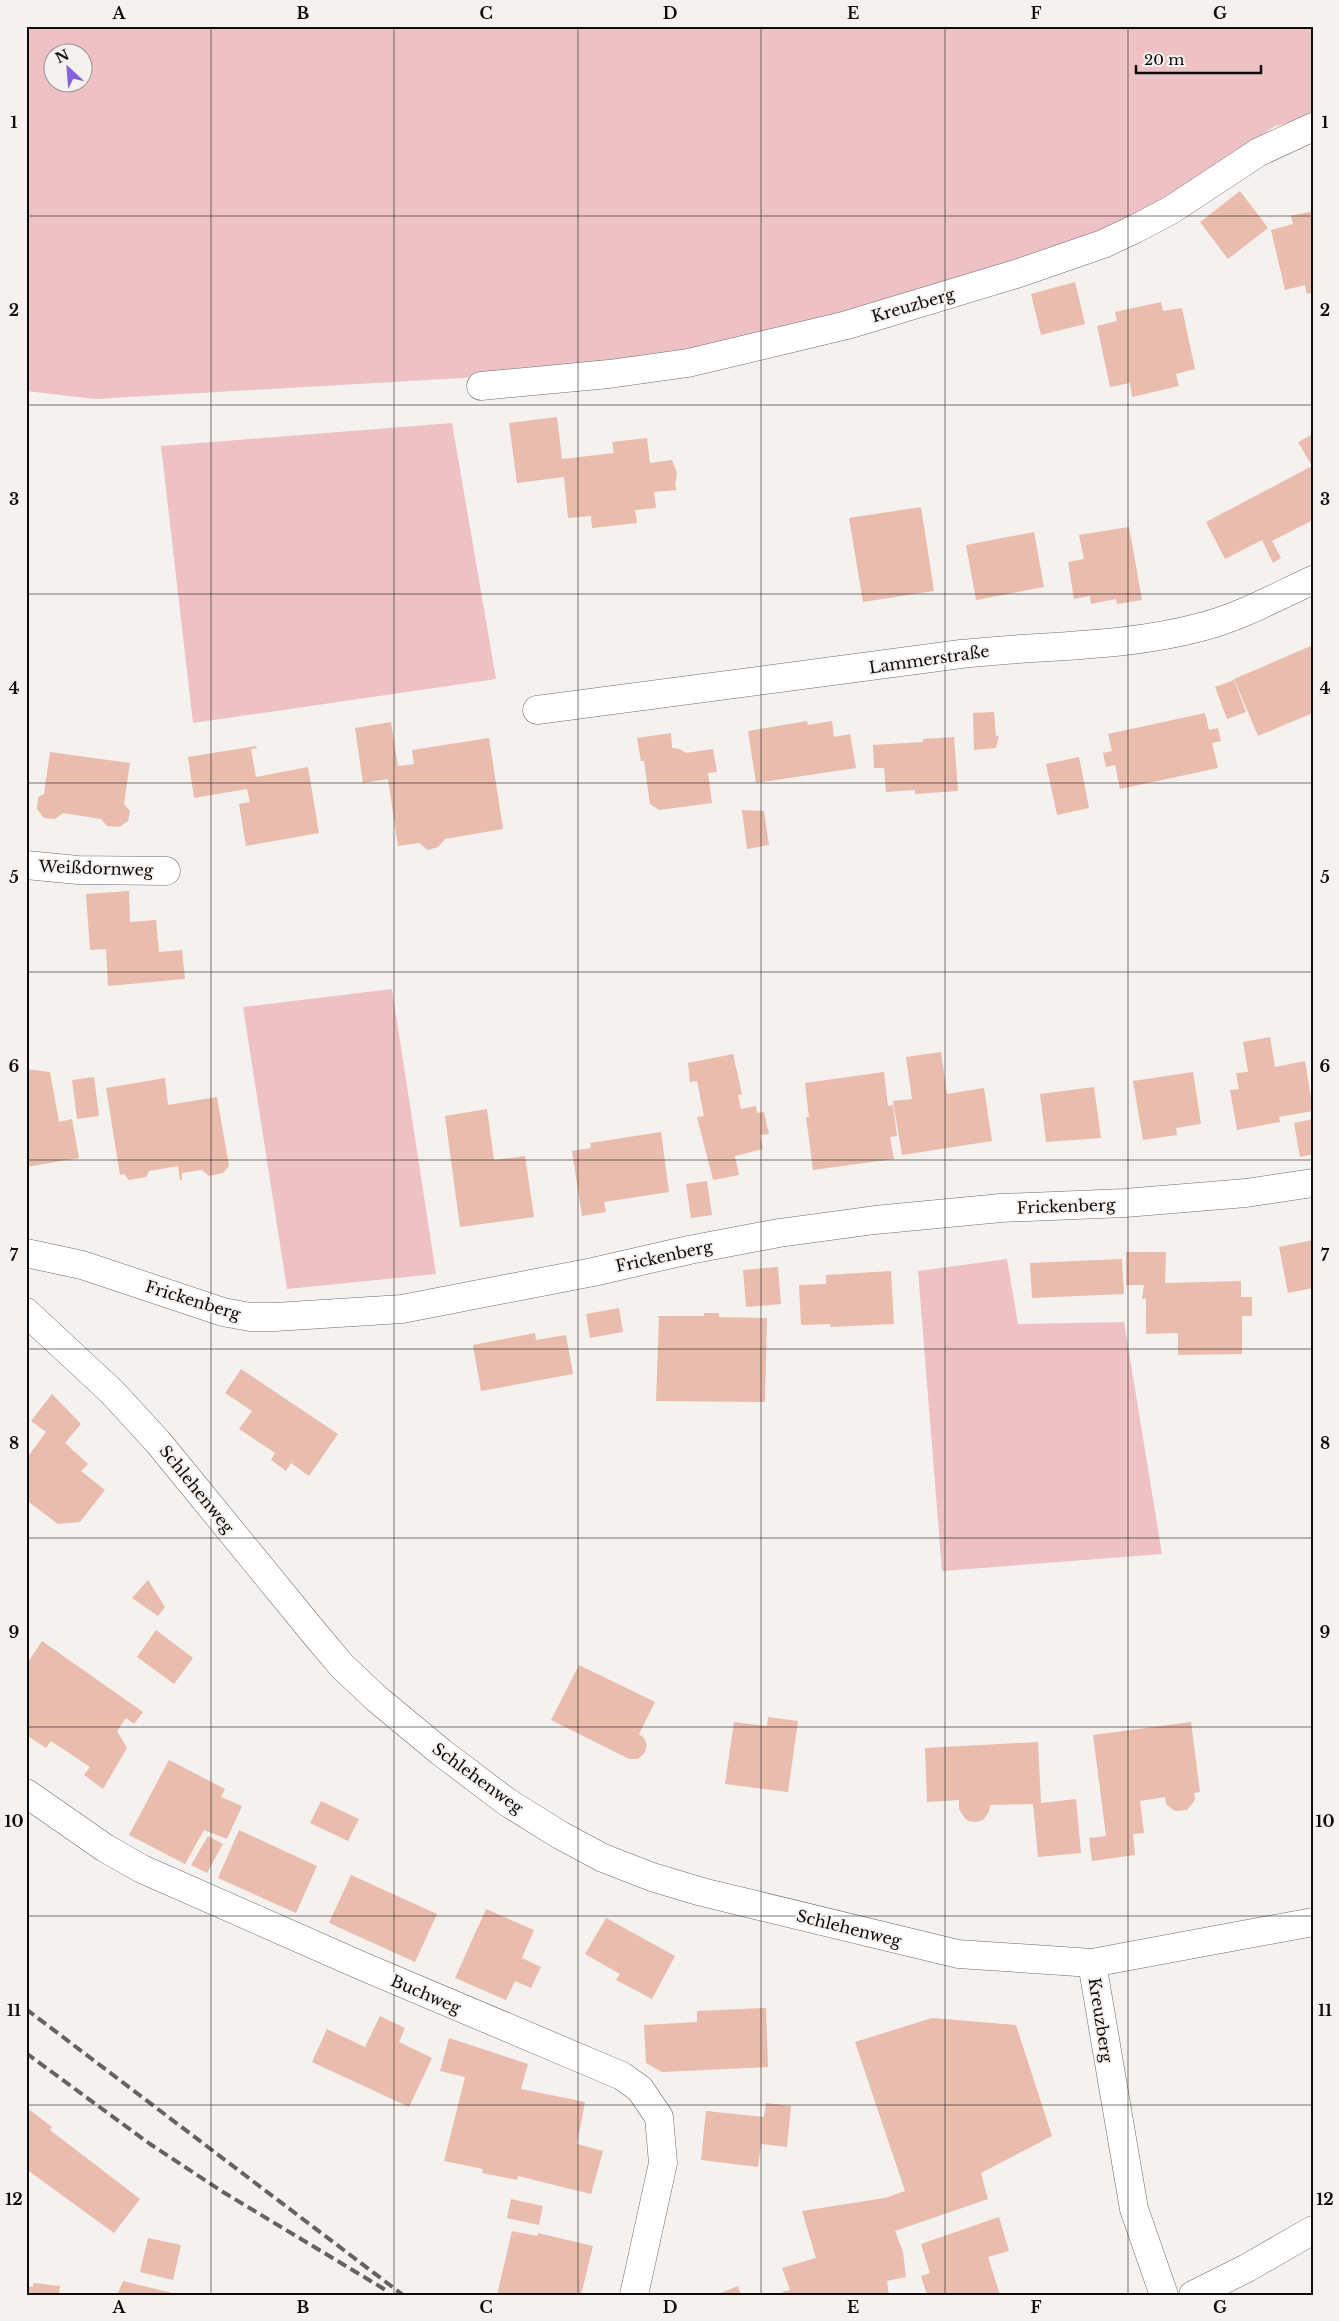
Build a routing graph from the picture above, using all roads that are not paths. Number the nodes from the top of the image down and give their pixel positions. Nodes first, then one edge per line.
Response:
1 (1313, 127) edge
2 (480, 386) dead end
3 (1313, 580) edge
4 (537, 710) dead end
5 (26, 865) edge
6 (166, 871) dead end
7 (1313, 1183) edge
8 (26, 1253) edge
9 (26, 1312) edge
10 (26, 1793) edge
11 (1313, 1922) edge
12 (1092, 1963) junction
13 (1313, 2230) edge
14 (634, 2295) edge
15 (1164, 2295) edge
16 (1193, 2295) edge

1 - 2 street, Kreuzberg
3 - 4 street, Lammerstraße
5 - 6 street, Weißdornweg
7 - 8 street, Frickenberg
9 - 12 street, Schlehenweg
10 - 14 street, Buchweg
11 - 12 street, Kreuzberg
12 - 15 street, Kreuzberg
13 - 16 street

